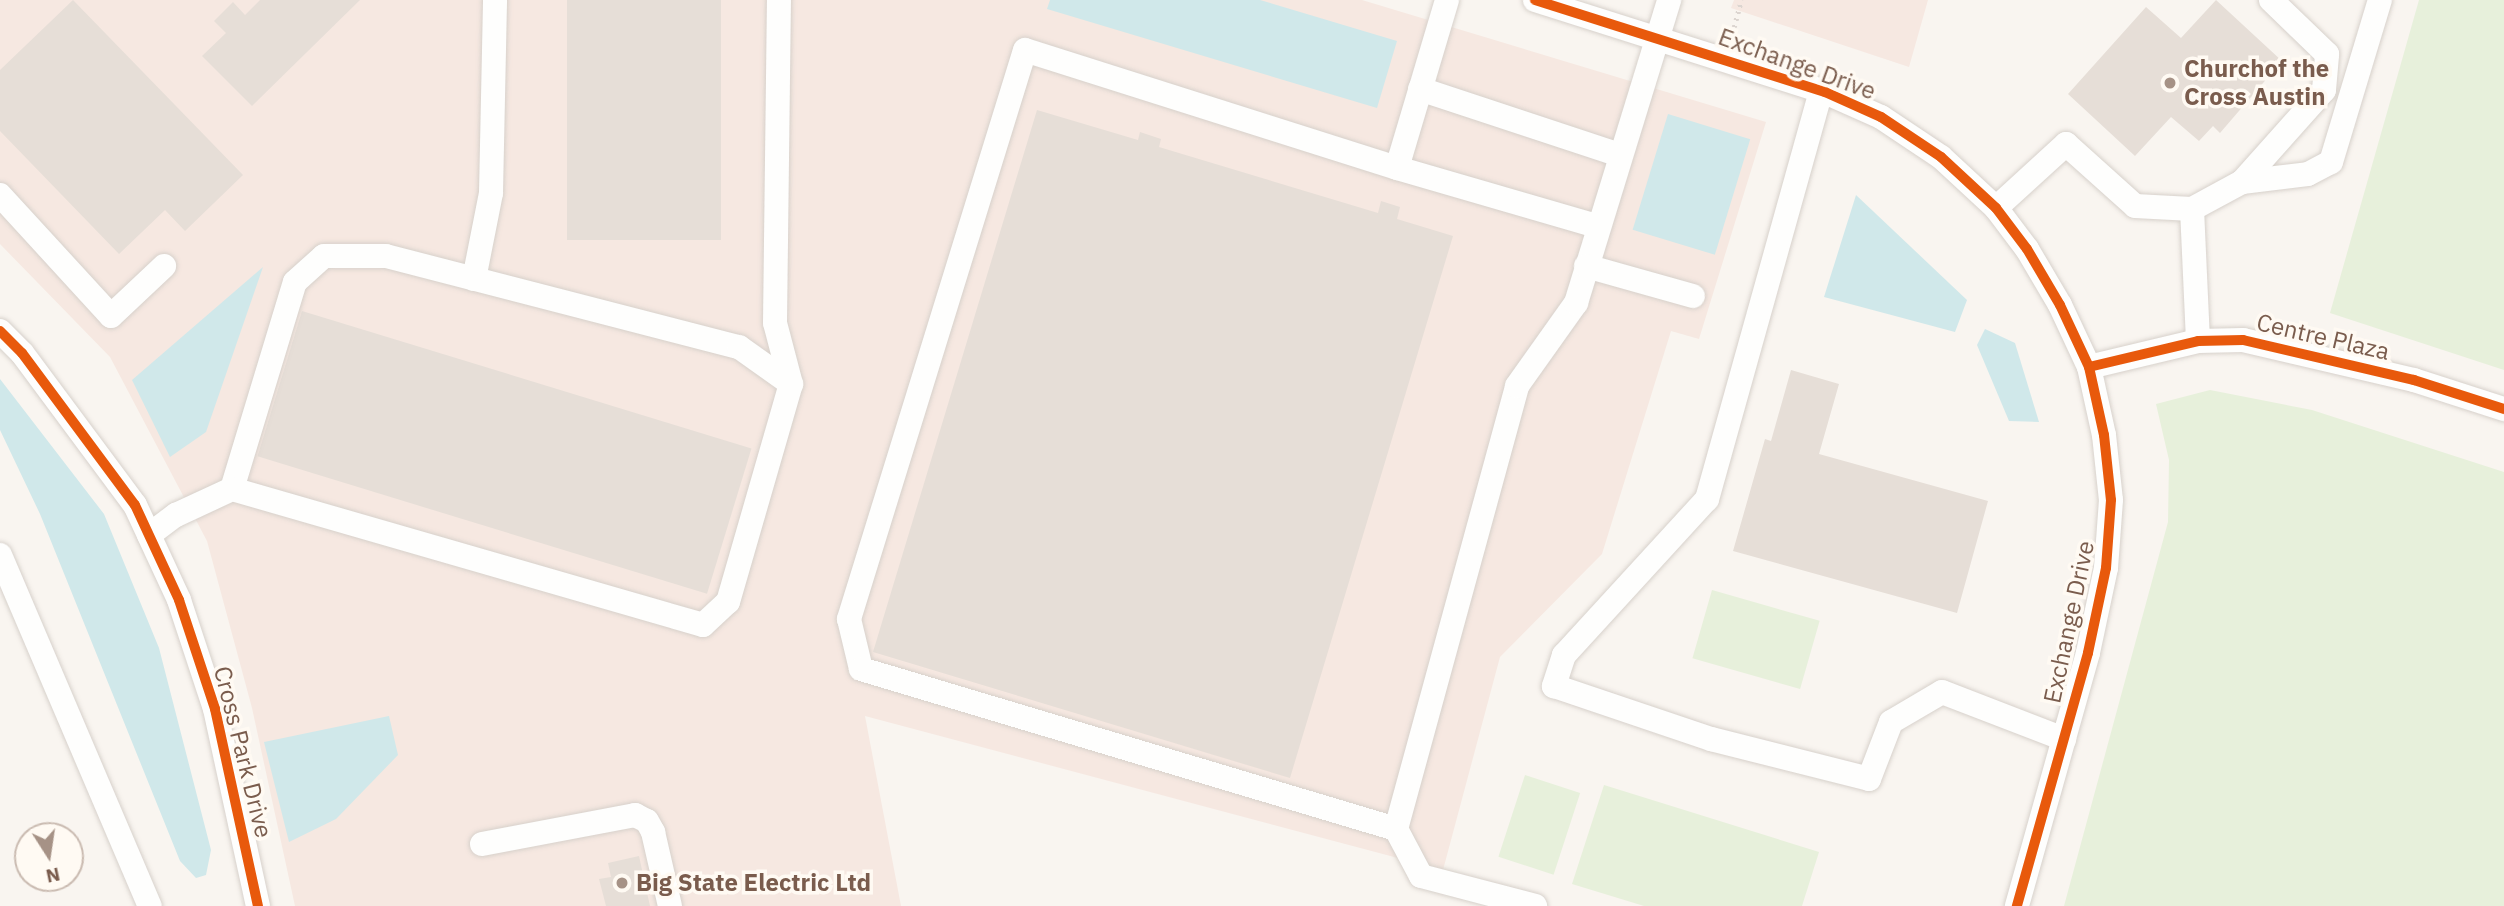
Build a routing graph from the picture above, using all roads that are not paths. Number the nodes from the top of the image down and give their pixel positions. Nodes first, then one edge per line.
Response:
1 (495, 0) edge
2 (779, 0) edge
3 (1447, 0) edge
4 (1535, 0) edge
5 (1669, 0) edge
6 (2271, 0) edge
7 (2380, 0) edge
8 (1657, 36) junction
9 (1420, 89) junction
10 (1821, 91) junction
11 (1619, 155) junction
12 (1397, 168) junction
13 (2242, 182) junction
14 (0, 195) edge
15 (1996, 208) junction
16 (2192, 209) junction
17 (1596, 226) junction
18 (164, 266) dead end
19 (1586, 266) junction
20 (474, 279) junction
21 (1693, 296) dead end
22 (0, 331) edge
23 (2199, 341) junction
24 (2089, 367) junction
25 (791, 384) junction
26 (2504, 410) edge
27 (232, 489) junction
28 (149, 535) junction
29 (0, 555) edge
30 (2064, 739) junction
31 (1396, 829) junction
32 (482, 844) dead end
33 (253, 904) edge
34 (150, 906) edge
35 (670, 906) edge
36 (1535, 906) edge
37 (2017, 906) edge

1 - 20 street
2 - 25 street
3 - 9 street
4 - 8 street, Exchange Drive
5 - 8 street
6 - 13 street
7 - 13 street
8 - 10 street, Exchange Drive
8 - 11 street
9 - 11 street
9 - 12 street
10 - 15 street, Exchange Drive
10 - 30 street
11 - 17 street
12 - 17 street
12 - 31 street
13 - 16 street
14 - 18 street
15 - 16 street
15 - 24 street, Exchange Drive
16 - 23 street
17 - 19 street
19 - 21 street
19 - 31 street
20 - 25 street
20 - 27 street
22 - 28 street, Cross Park Drive
23 - 24 street, Centre Plaza
23 - 26 street, Centre Plaza
24 - 30 street, Exchange Drive
25 - 27 street
27 - 28 street
28 - 33 street, Cross Park Drive
29 - 34 street
30 - 37 street, Exchange Drive
31 - 36 street
32 - 35 street

